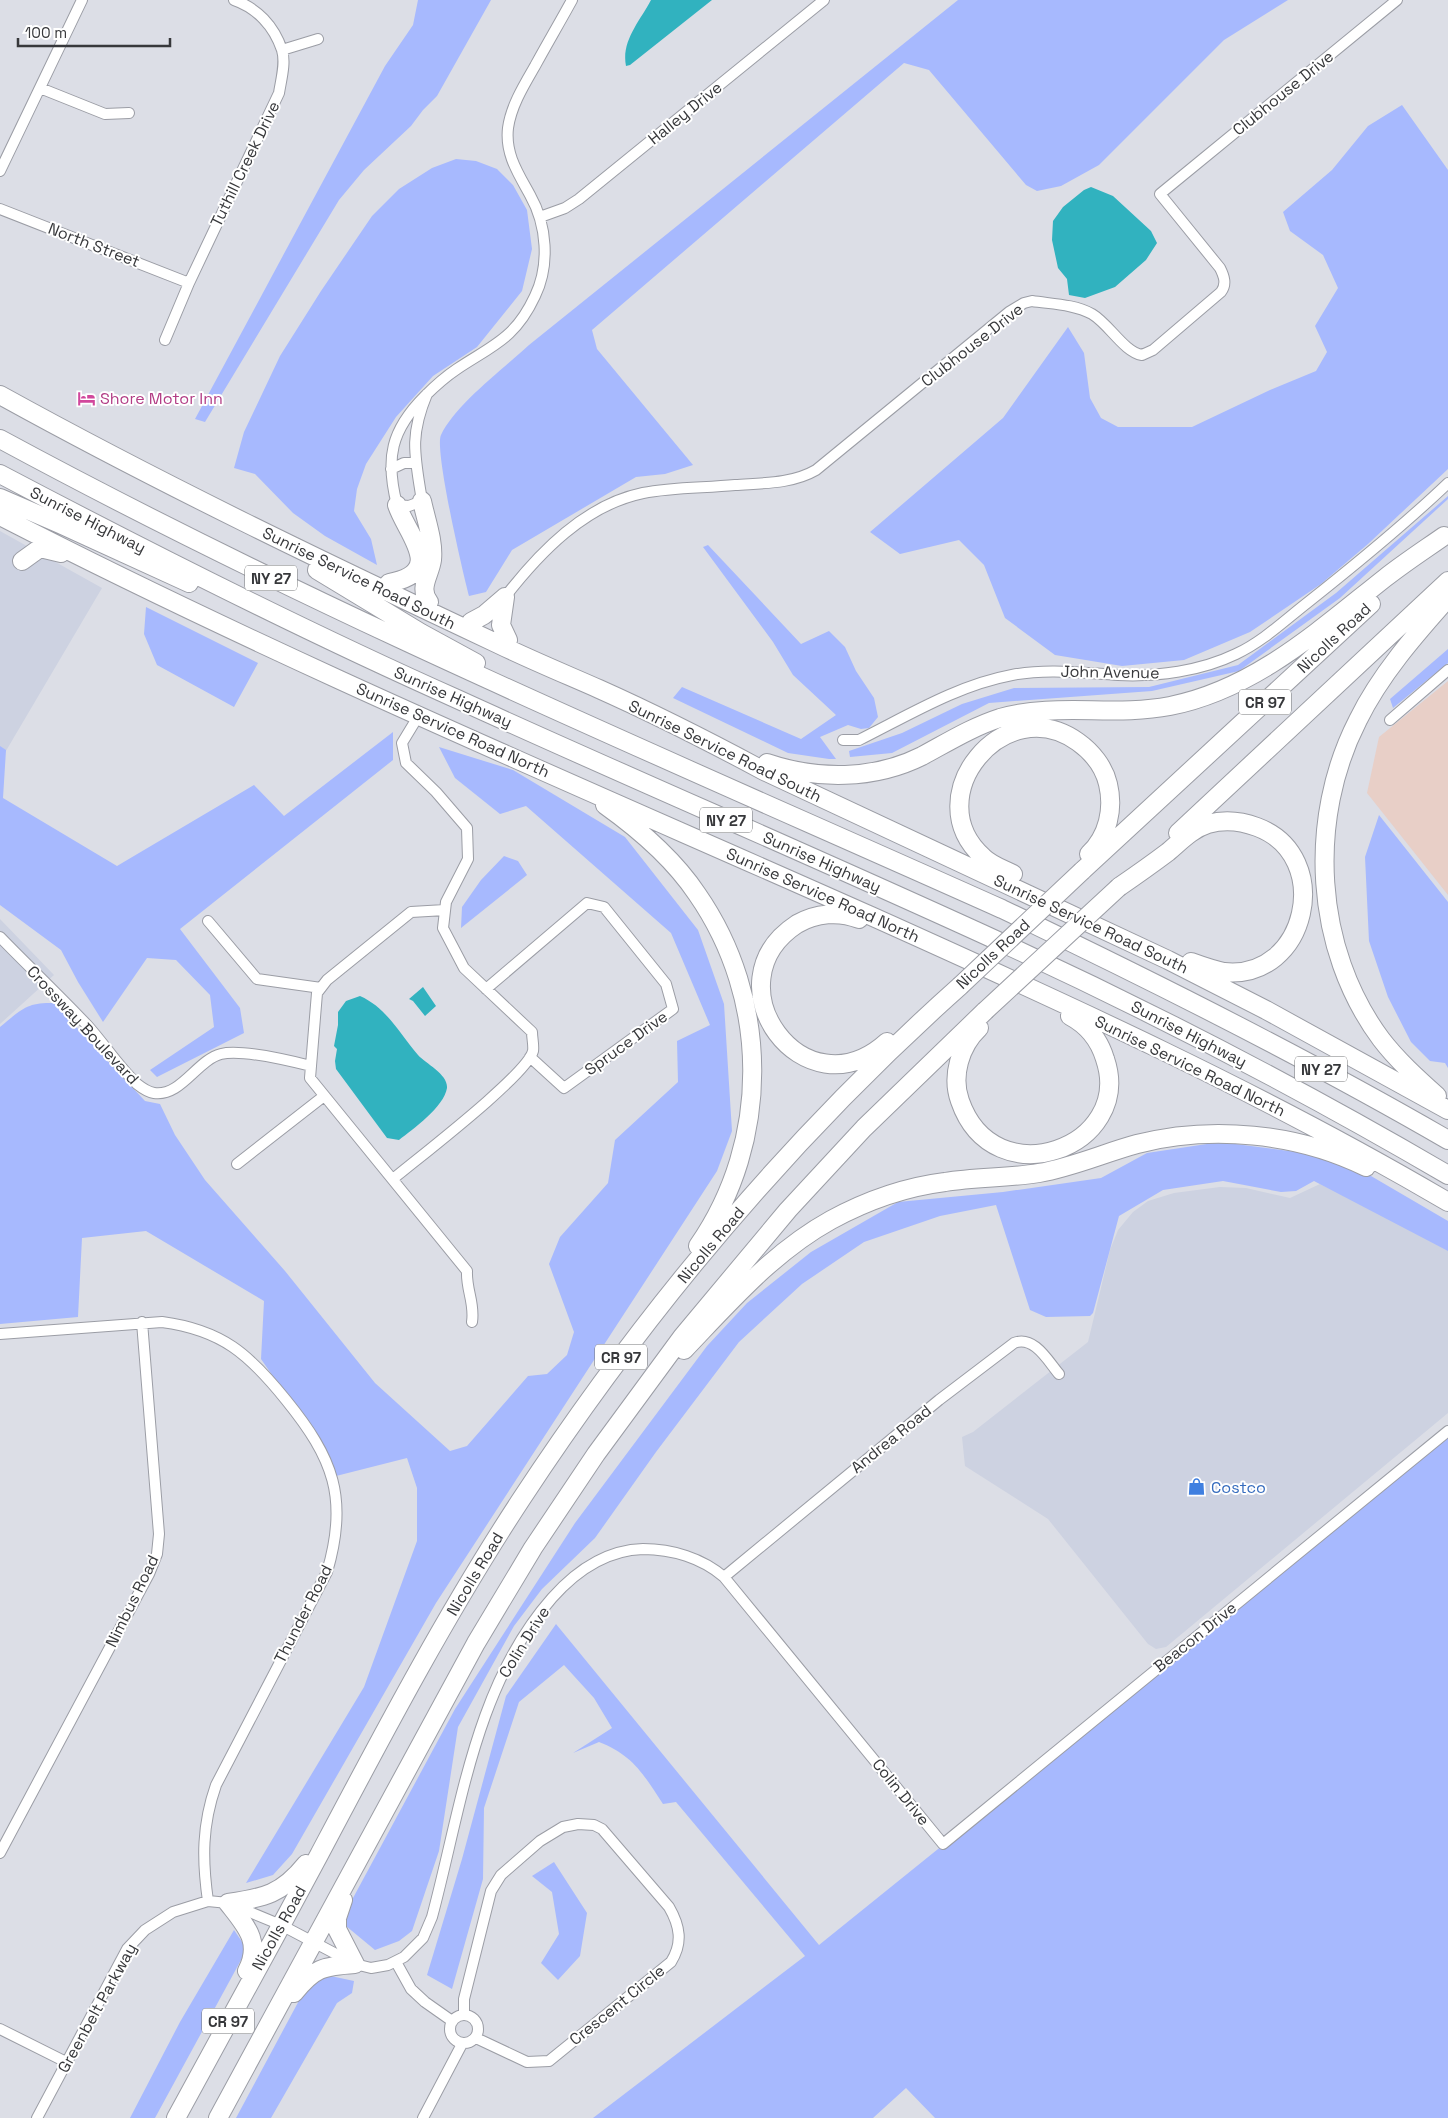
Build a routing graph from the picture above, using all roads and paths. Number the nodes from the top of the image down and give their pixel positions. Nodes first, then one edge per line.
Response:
1 (82, 0) edge
2 (234, 0) edge
3 (572, 0) edge
4 (824, 0) edge
5 (1397, 0) edge
6 (318, 39) dead end
7 (282, 50) junction
8 (40, 88) junction
9 (129, 113) dead end
10 (0, 171) edge
11 (0, 209) edge
12 (540, 217) junction
13 (189, 282) junction
14 (165, 340) dead end
15 (428, 394) junction
16 (0, 395) edge
17 (0, 439) edge
18 (416, 463) junction
19 (391, 468) junction
20 (0, 474) edge
21 (1448, 483) edge
22 (185, 494) junction
23 (0, 498) edge
24 (422, 501) junction
25 (397, 505) junction
26 (0, 517) edge
27 (259, 530) junction
28 (1446, 534) edge
29 (82, 558) junction
30 (1448, 582) edge
31 (389, 583) junction
32 (505, 598) junction
33 (1448, 598) edge
34 (429, 602) junction
35 (253, 603) junction
36 (471, 622) junction
37 (508, 640) junction
38 (1448, 670) edge
39 (600, 690) junction
40 (546, 706) junction
41 (419, 715) junction
42 (1390, 720) dead end
43 (843, 740) dead end
44 (716, 745) junction
45 (578, 785) junction
46 (1079, 868) junction
47 (1119, 887) junction
48 (445, 910) junction
49 (1064, 910) junction
50 (208, 921) dead end
51 (0, 937) edge
52 (929, 942) junction
53 (1136, 944) junction
54 (1010, 978) junction
55 (321, 988) junction
56 (486, 989) junction
57 (938, 1006) junction
58 (988, 1014) junction
59 (530, 1057) junction
60 (311, 1066) junction
61 (324, 1096) junction
62 (1448, 1108) edge
63 (1448, 1140) edge
64 (237, 1164) dead end
65 (1448, 1175) edge
66 (393, 1179) junction
67 (1448, 1202) edge
68 (1448, 1211) edge
69 (654, 1315) junction
70 (142, 1322) junction
71 (472, 1322) dead end
72 (0, 1334) edge
73 (1059, 1374) dead end
74 (627, 1410) junction
75 (1448, 1431) edge
76 (724, 1576) junction
77 (331, 1832) junction
78 (943, 1844) joint
79 (0, 1853) edge
80 (354, 1866) junction
81 (208, 1901) junction
82 (228, 1903) junction
83 (281, 1925) junction
84 (313, 1942) junction
85 (396, 1962) junction
86 (355, 1964) junction
87 (464, 2015) junction
88 (452, 2021) junction
89 (227, 2023) junction
90 (0, 2029) edge
91 (265, 2032) junction
92 (476, 2038) junction
93 (462, 2044) junction
94 (66, 2062) junction
95 (37, 2118) edge
96 (176, 2118) edge
97 (218, 2118) edge
98 (423, 2118) edge

1 - 8 street
2 - 7 street
3 - 12 street
4 - 12 street, Halley Drive
5 - 32 street, Clubhouse Drive
6 - 7 street
7 - 13 street, Tuthill Creek Drive
8 - 9 street
8 - 10 street
11 - 13 street, North Street
12 - 15 street
13 - 14 street, Tuthill Creek Drive
15 - 18 street
15 - 19 street
16 - 22 highway, Sunrise Service Road South
17 - 40 highway, Sunrise Highway / NY 27
18 - 19 street
18 - 24 street
19 - 25 street
20 - 35 highway, Sunrise Highway / NY 27
21 - 43 street, John Avenue
22 - 27 highway, Sunrise Service Road South
22 - 40 highway
23 - 35 highway
24 - 25 street
24 - 34 highway
25 - 31 highway
26 - 29 highway, Sunrise Service Road North
26 - 29 highway
27 - 31 highway
27 - 39 highway, Sunrise Service Road South
28 - 44 highway
28 - 46 highway, Nicolls Road / CR 97
29 - 41 highway, Sunrise Service Road North
30 - 47 highway, CR 97
31 - 34 highway
32 - 36 highway
32 - 37 highway
33 - 62 highway
34 - 36 highway
35 - 65 highway, Sunrise Highway / NY 27
36 - 37 highway
37 - 39 highway
38 - 42 street
39 - 44 highway, Sunrise Service Road South
40 - 63 highway, Sunrise Highway / NY 27
41 - 45 highway, Sunrise Service Road North
41 - 48 street
44 - 49 highway, Sunrise Service Road South
45 - 52 highway, Sunrise Service Road North
45 - 69 highway
46 - 49 highway
46 - 57 highway, Nicolls Road / CR 97, bridge
47 - 53 highway
47 - 58 highway, CR 97, bridge
48 - 55 street
48 - 56 street
49 - 53 highway, Sunrise Service Road South
50 - 55 street
51 - 60 street, Crossway Boulevard
52 - 54 highway, Sunrise Service Road North
52 - 57 highway
53 - 62 highway, Sunrise Service Road South
54 - 58 highway
54 - 67 highway, Sunrise Service Road North
55 - 60 street
56 - 59 street
56 - 59 street, Spruce Drive
57 - 69 highway, Nicolls Road / CR 97
58 - 74 highway, CR 97
59 - 66 street
60 - 61 street
61 - 64 street
61 - 66 street
66 - 71 street
68 - 74 highway
69 - 77 highway, Nicolls Road / CR 97
70 - 72 street, Thunder Road
70 - 79 street, Nimbus Road
70 - 81 street, Thunder Road
73 - 76 street, Andrea Road
74 - 80 highway, CR 97
75 - 78 street, Beacon Drive
76 - 78 street, Colin Drive
76 - 85 street, Colin Drive
77 - 82 highway
77 - 83 highway, Nicolls Road / CR 97
80 - 84 highway, CR 97
80 - 86 highway
81 - 82 street, Greenbelt Parkway
81 - 94 street, Greenbelt Parkway
82 - 83 street, Greenbelt Parkway
82 - 89 highway
83 - 84 street, Greenbelt Parkway
83 - 89 highway, Nicolls Road / CR 97
84 - 86 street, Colin Drive
84 - 91 highway, CR 97
85 - 86 street, Colin Drive
85 - 88 street
86 - 91 highway
87 - 88 street
87 - 92 street
87 - 92 street, Crescent Circle
88 - 93 street
89 - 96 highway, Nicolls Road / CR 97
90 - 94 street
91 - 97 highway, CR 97
92 - 93 street
93 - 98 street
94 - 95 street, Greenbelt Parkway

